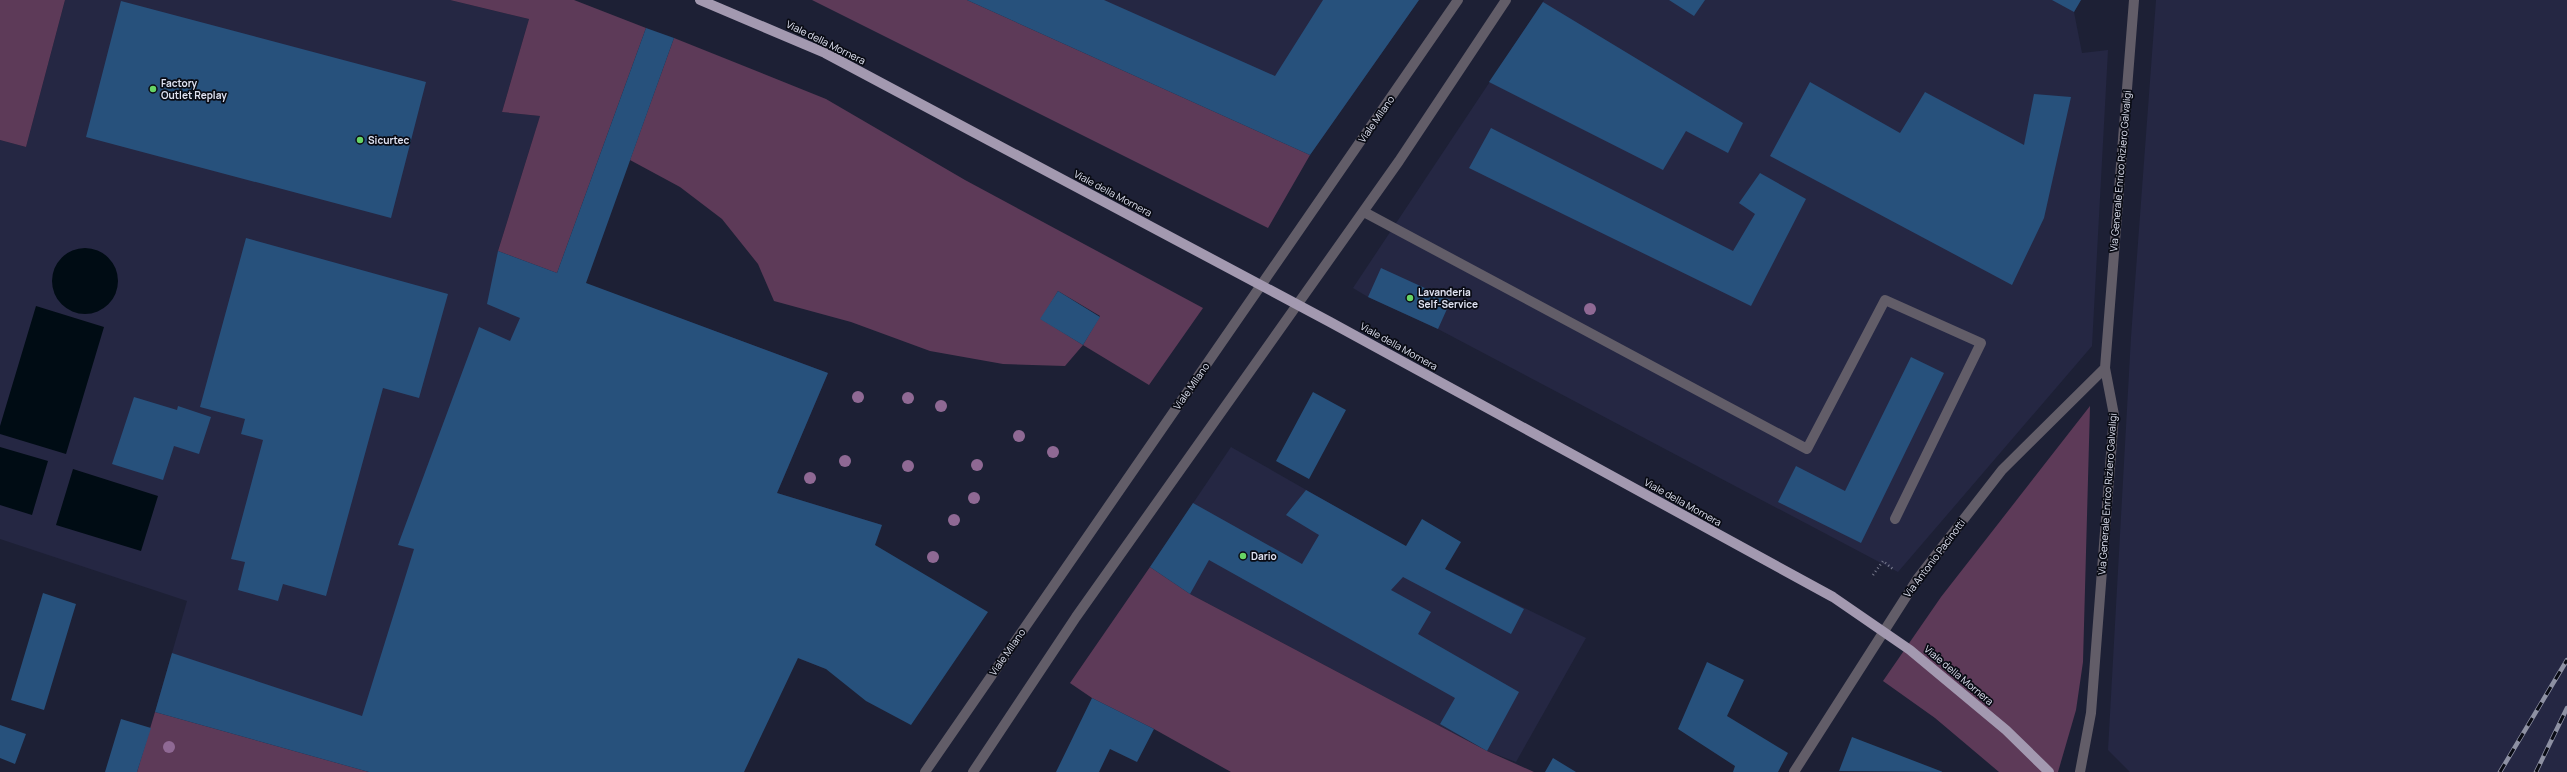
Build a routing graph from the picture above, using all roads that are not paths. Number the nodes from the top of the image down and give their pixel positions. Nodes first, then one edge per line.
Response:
1 (700, 0) edge
2 (1458, 0) edge
3 (1506, 0) edge
4 (2134, 0) edge
5 (1364, 212) junction
6 (2105, 368) junction
7 (1896, 519) dead end
8 (924, 772) edge
9 (973, 772) edge
10 (1794, 772) edge
11 (2049, 772) edge
12 (2080, 772) edge

1 - 11 main road, Viale della Mornera, bridge
2 - 8 street, Viale Milano
3 - 5 street
4 - 6 street, Via Generale Enrico Riziero Galvaligi
5 - 7 street
5 - 9 street
6 - 10 street, Via Antonio Pacinotti
6 - 12 street, Via Generale Enrico Riziero Galvaligi

